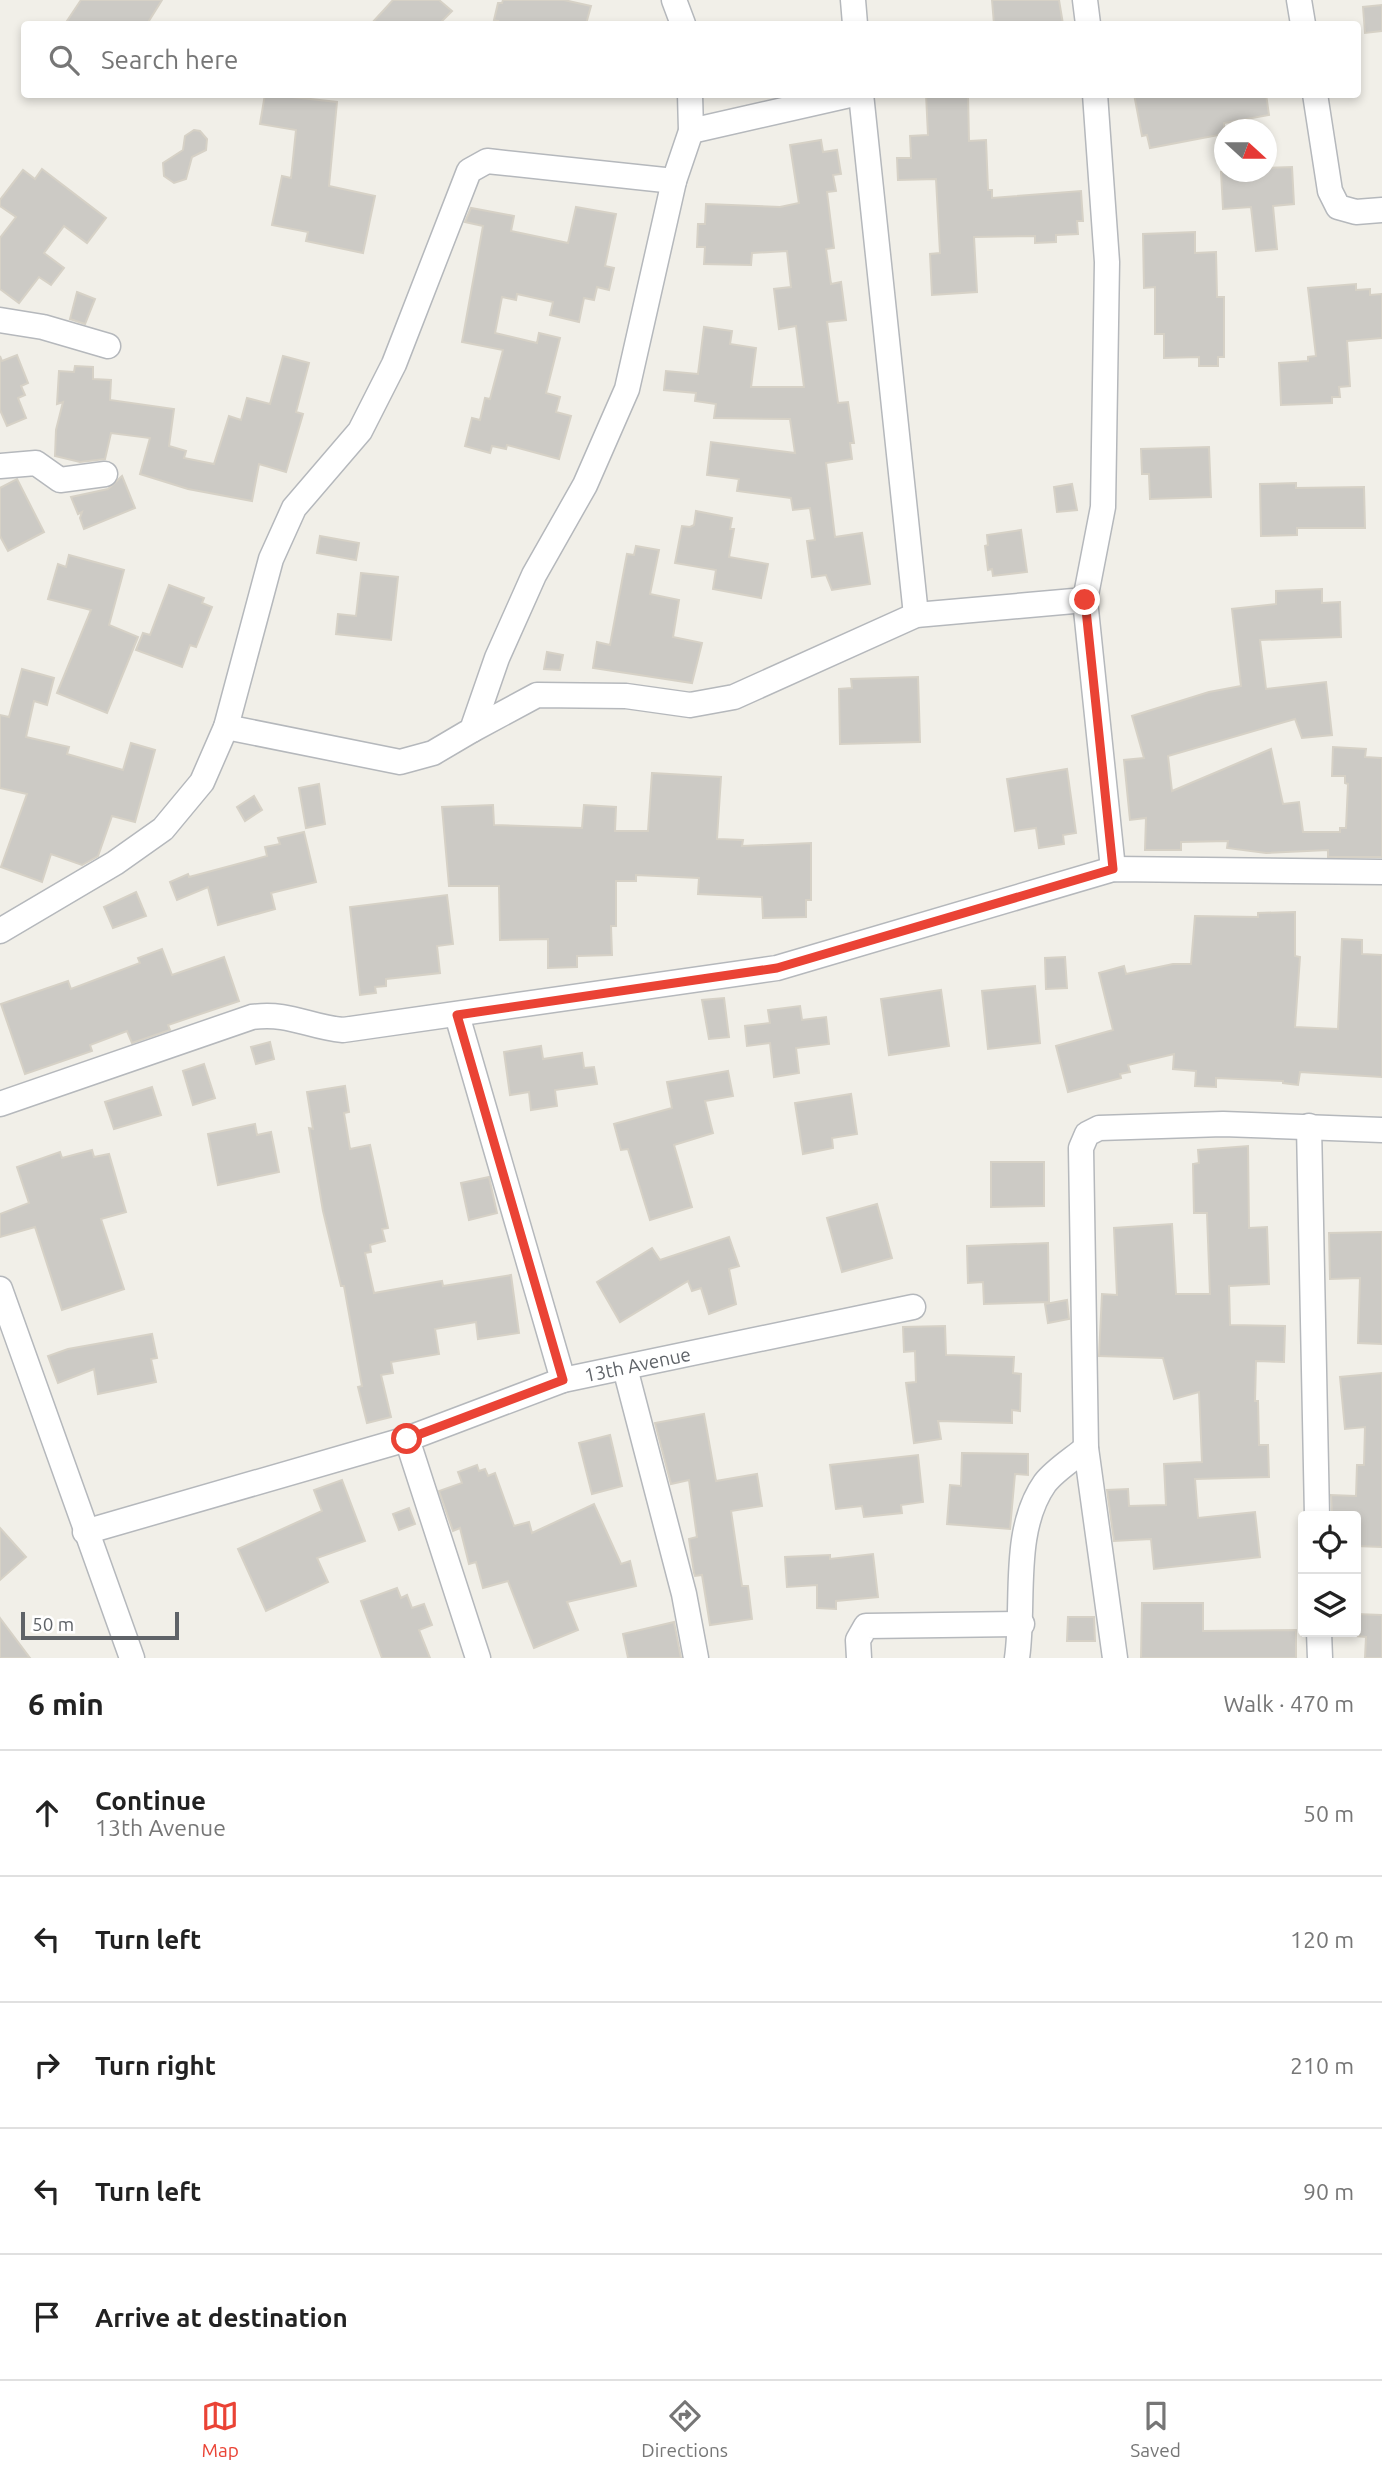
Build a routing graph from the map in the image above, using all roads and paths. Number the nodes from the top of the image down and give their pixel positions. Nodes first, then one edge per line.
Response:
1 (674, 0) edge
2 (853, 0) edge
3 (1085, 0) edge
4 (1299, 0) edge
5 (682, 21) edge
6 (855, 21) edge
7 (1088, 21) edge
8 (1302, 21) edge
9 (690, 98) edge
10 (837, 98) edge
11 (861, 98) edge
12 (1095, 98) edge
13 (1316, 98) edge
14 (691, 131) junction
15 (674, 181) junction
16 (1382, 210) edge
17 (0, 320) edge
18 (108, 346) dead end
19 (0, 466) edge
20 (105, 474) dead end
21 (1085, 600) junction
22 (916, 615) junction
23 (226, 727) junction
24 (472, 730) junction
25 (1113, 869) junction
26 (1382, 872) edge
27 (0, 931) edge
28 (457, 1015) junction
29 (0, 1104) edge
30 (1309, 1126) junction
31 (1382, 1130) edge
32 (0, 1289) edge
33 (913, 1307) dead end
34 (625, 1368) junction
35 (563, 1380) junction
36 (407, 1439) junction
37 (1086, 1448) junction
38 (1317, 1511) edge
39 (85, 1532) junction
40 (1022, 1624) junction
41 (1319, 1637) edge
42 (132, 1658) edge
43 (478, 1658) edge
44 (696, 1658) edge
45 (859, 1658) edge
46 (1017, 1658) edge
47 (1115, 1658) edge
48 (1320, 1658) edge

1 - 5 street
2 - 6 street
3 - 7 street
4 - 8 street
9 - 14 street
10 - 14 street
11 - 22 street
12 - 21 street
13 - 16 street
14 - 15 street
15 - 23 street
15 - 24 street
17 - 18 street
19 - 20 street
21 - 22 street
21 - 25 street
22 - 24 street
23 - 24 street
23 - 27 street
25 - 26 street
25 - 28 street
28 - 29 street
28 - 35 street
30 - 31 street
30 - 37 street
30 - 38 street
32 - 39 street
33 - 34 street, 13th Avenue
34 - 35 street, 13th Avenue
34 - 44 street
35 - 36 street, 13th Avenue
36 - 39 street, 13th Avenue
36 - 43 street
37 - 40 street
37 - 47 street
39 - 42 street
40 - 45 street
40 - 46 street
41 - 48 street

